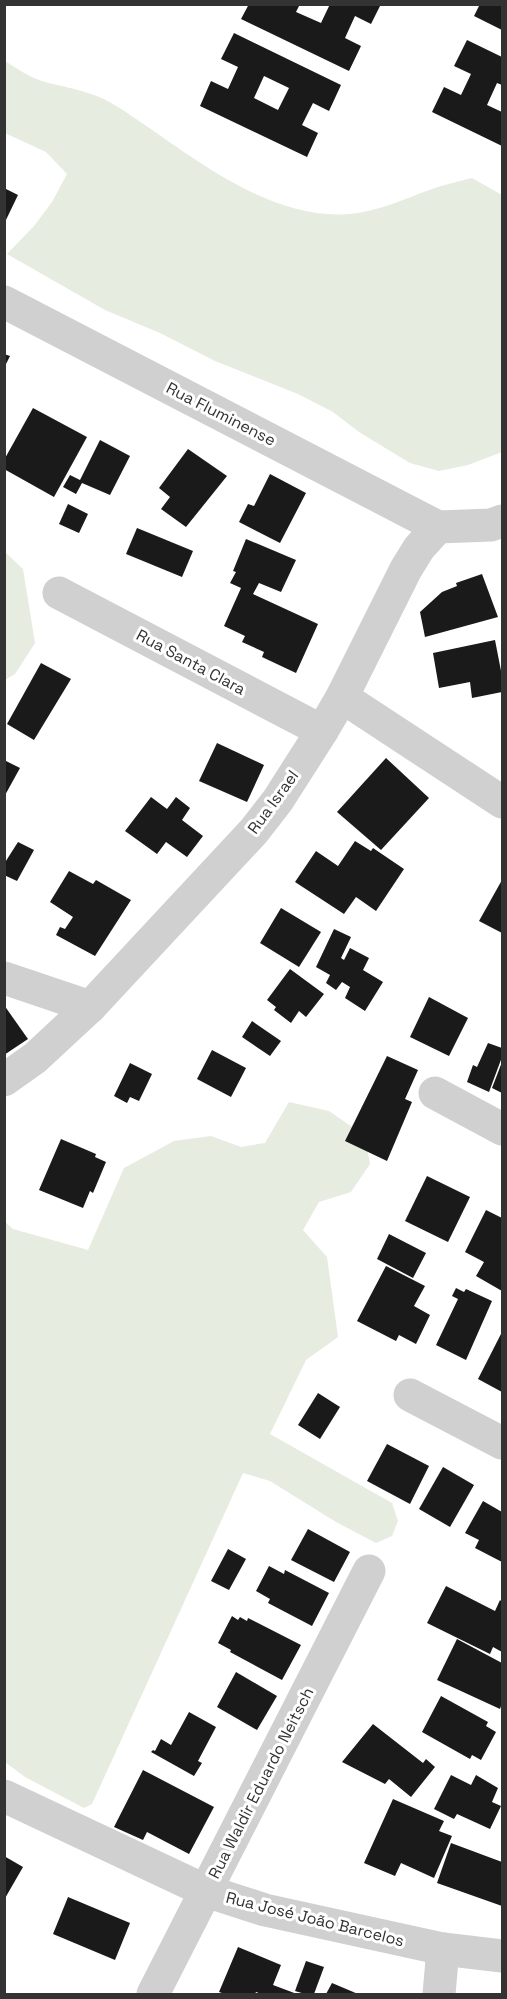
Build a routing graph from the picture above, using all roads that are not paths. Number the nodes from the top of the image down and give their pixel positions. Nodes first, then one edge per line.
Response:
1 (4, 302) edge
2 (502, 521) edge
3 (438, 527) junction
4 (59, 593) dead end
5 (342, 697) junction
6 (322, 731) junction
7 (502, 802) edge
8 (4, 978) edge
9 (90, 1007) junction
10 (4, 1080) edge
11 (435, 1093) dead end
12 (502, 1128) edge
13 (410, 1395) dead end
14 (502, 1443) edge
15 (369, 1571) dead end
16 (4, 1796) edge
17 (206, 1891) junction
18 (443, 1949) junction
19 (502, 1956) edge
20 (153, 1995) edge
21 (439, 1995) edge

1 - 3 street, Rua Fluminense
2 - 3 street
3 - 5 street, Rua Israel
4 - 6 street, Rua Santa Clara
5 - 6 street, Rua Israel
5 - 7 street
6 - 9 street, Rua Israel
8 - 9 street
9 - 10 street, Rua Israel
11 - 12 street
13 - 14 street
15 - 17 street, Rua Waldir Eduardo Neitsch
16 - 17 street, Rua José João Barcelos
17 - 18 street, Rua José João Barcelos
17 - 20 street, Rua Waldir Eduardo Neitsch
18 - 19 street, Rua José João Barcelos
18 - 21 street

